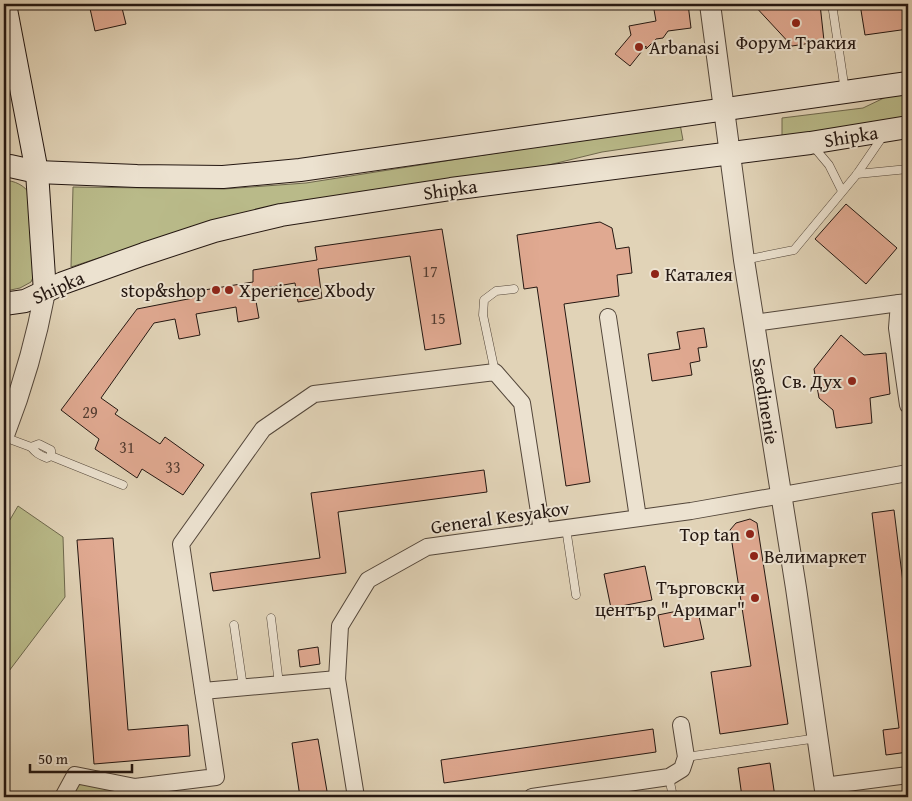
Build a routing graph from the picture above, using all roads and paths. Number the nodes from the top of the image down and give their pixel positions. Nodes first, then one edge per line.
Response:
1 (5, 4) edge
2 (710, 4) edge
3 (832, 4) edge
4 (908, 82) edge
5 (845, 92) junction
6 (724, 110) junction
7 (898, 129) edge
8 (810, 143) junction
9 (730, 152) junction
10 (4, 166) edge
11 (908, 168) edge
12 (37, 172) junction
13 (857, 174) junction
14 (842, 191) junction
15 (744, 260) junction
16 (514, 289) dead end
17 (45, 292) junction
18 (904, 303) edge
19 (4, 304) edge
20 (608, 317) dead end
21 (754, 323) junction
22 (495, 372) junction
23 (908, 405) edge
24 (4, 436) edge
25 (908, 473) edge
26 (123, 485) dead end
27 (781, 495) junction
28 (638, 518) junction
29 (566, 528) junction
30 (542, 531) junction
31 (576, 595) dead end
32 (271, 618) dead end
33 (234, 625) dead end
34 (337, 679) junction
35 (279, 684) junction
36 (243, 687) junction
37 (203, 691) junction
38 (681, 726) dead end
39 (818, 738) junction
40 (686, 758) junction
41 (908, 775) edge
42 (669, 776) junction
43 (825, 792) edge
44 (63, 797) edge
45 (356, 797) edge
46 (532, 797) edge
47 (673, 797) edge

1 - 12 main road
2 - 6 street, Saedinenie
3 - 5 lane
4 - 5 main road
5 - 6 main road
6 - 9 street, Saedinenie
6 - 12 main road
7 - 8 main road, Shipka
7 - 13 lane
8 - 9 main road, Shipka
8 - 14 lane
9 - 15 street, Saedinenie
9 - 17 main road, Shipka
10 - 12 main road
11 - 13 lane
12 - 17 main road
13 - 14 lane
14 - 15 lane
15 - 21 street, Saedinenie
16 - 22 lane
17 - 19 main road, Shipka
17 - 24 street
18 - 21 street
18 - 23 street
20 - 28 street
21 - 27 street, Saedinenie
22 - 30 street
22 - 37 street
24 - 26 lane
25 - 27 street, General Kesyakov
27 - 28 street, General Kesyakov
27 - 39 street, Saedinenie
28 - 29 street, General Kesyakov
29 - 30 street, General Kesyakov
29 - 31 lane
30 - 34 street, General Kesyakov
32 - 35 lane
33 - 36 lane
34 - 35 street
34 - 45 street, General Kesyakov
35 - 36 street
36 - 37 street
37 - 44 street
38 - 40 street
39 - 40 lane
39 - 43 street, Saedinenie
40 - 42 street
41 - 43 street
42 - 46 street
42 - 47 lane

